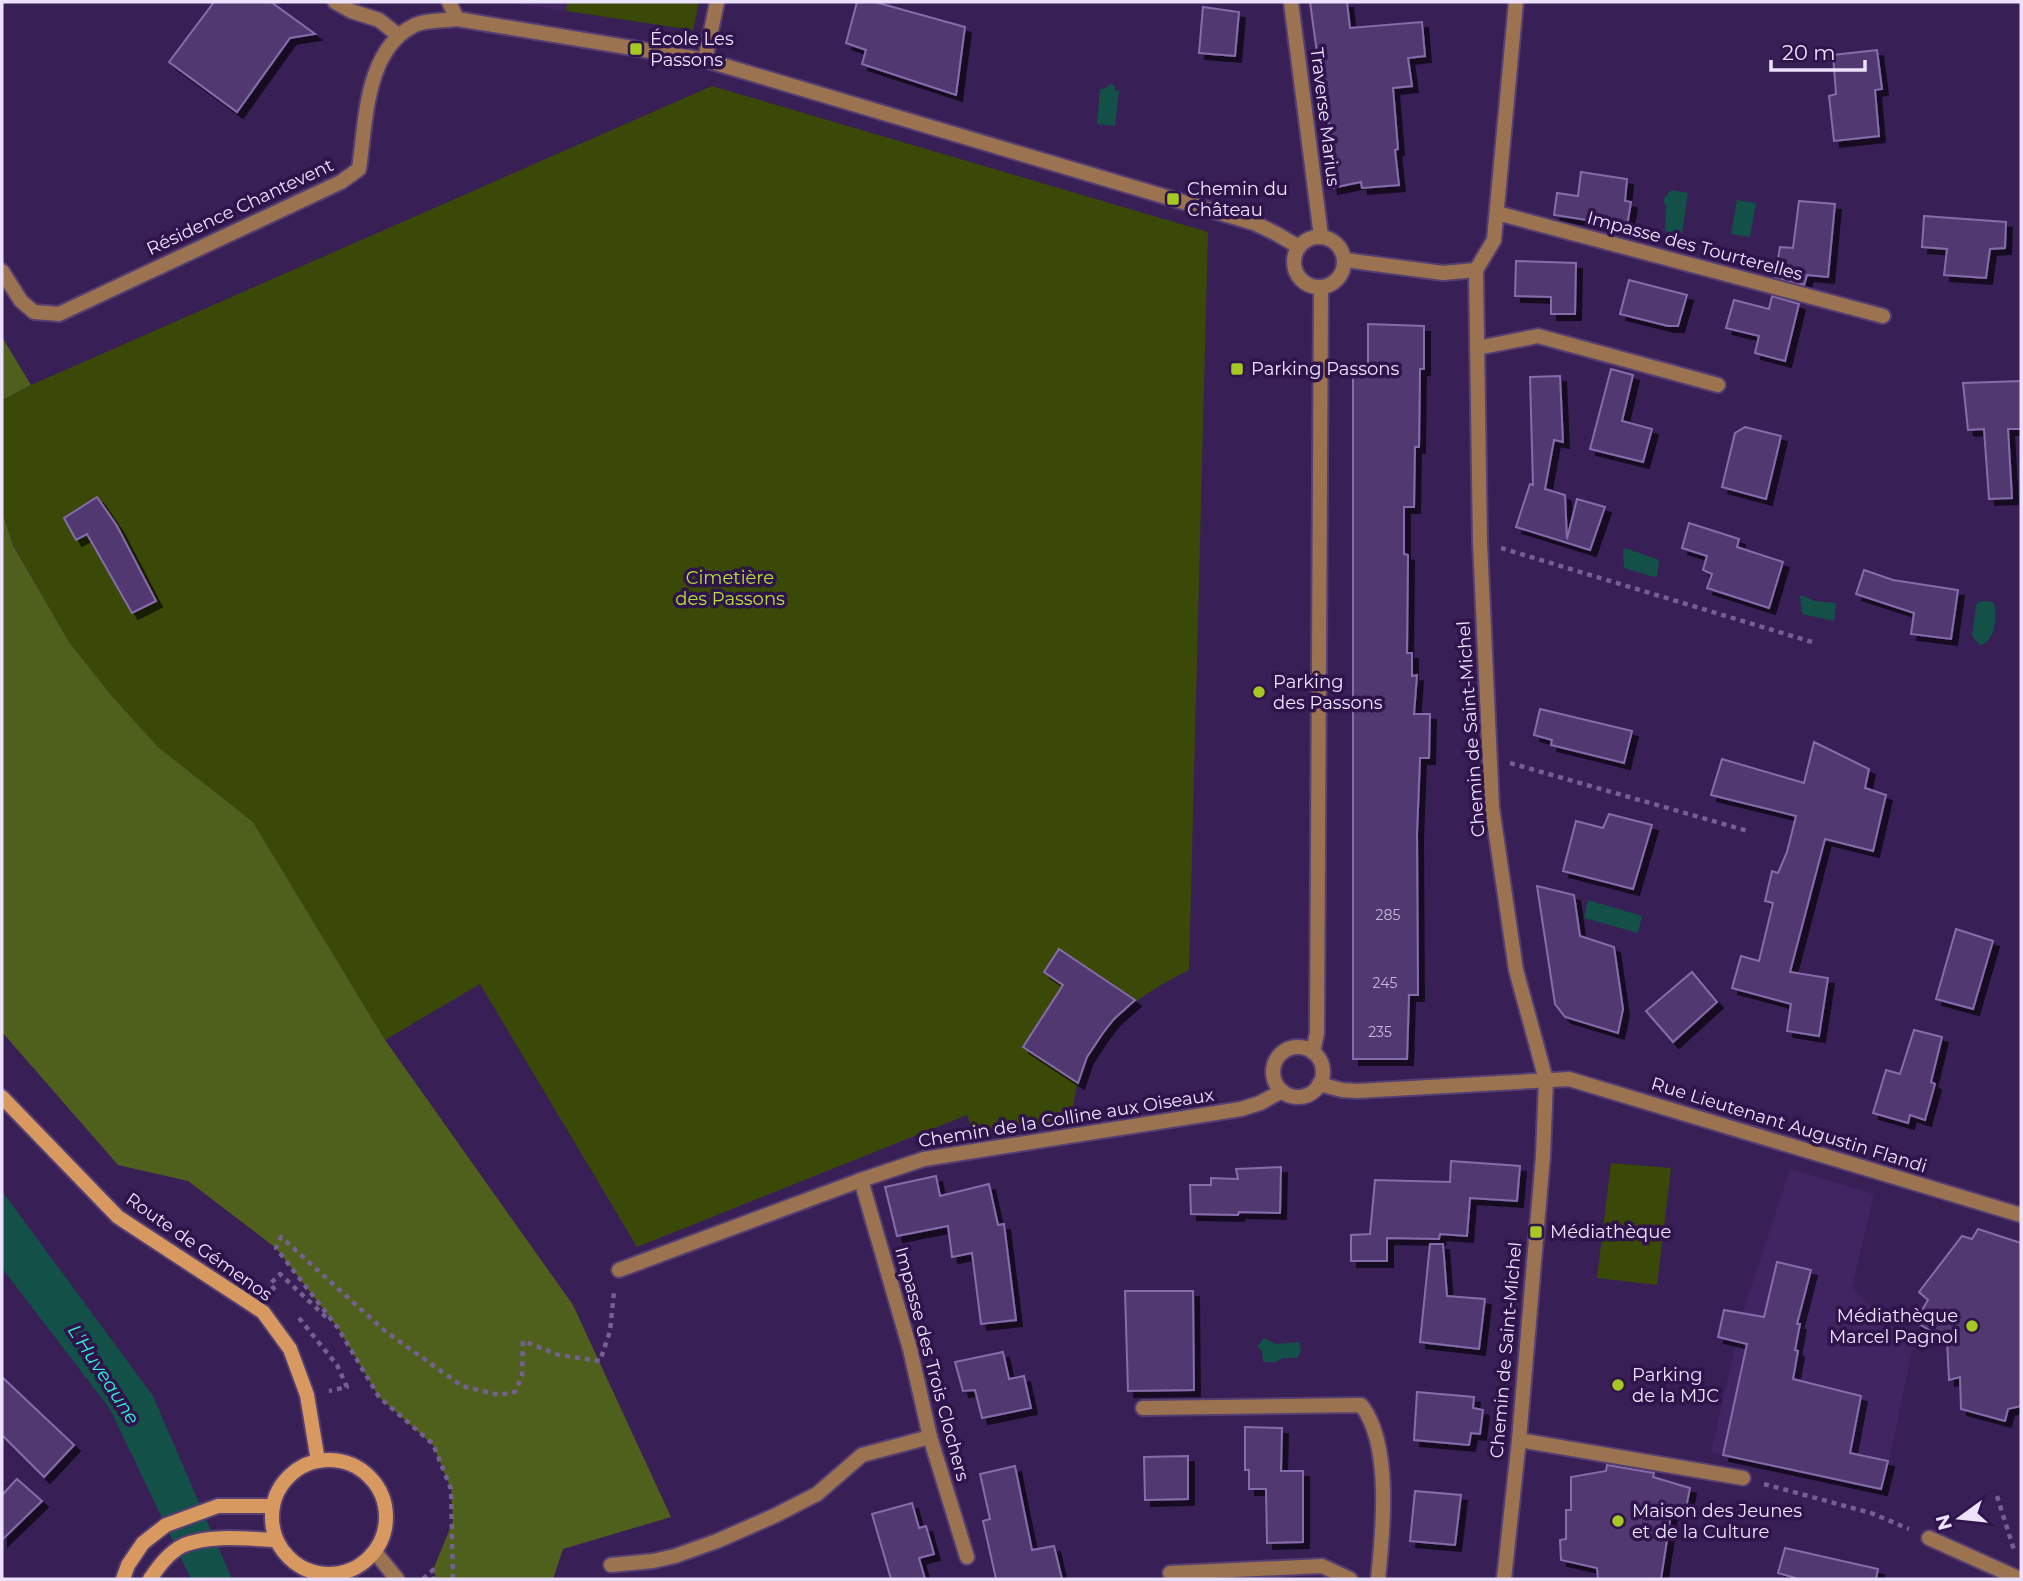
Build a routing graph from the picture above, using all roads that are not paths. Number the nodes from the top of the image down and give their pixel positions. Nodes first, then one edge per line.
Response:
1 (335, 2) edge
2 (449, 2) edge
3 (717, 2) edge
4 (1291, 2) edge
5 (1516, 2) edge
6 (457, 19) junction
7 (398, 35) junction
8 (705, 60) junction
9 (1497, 213) junction
10 (1321, 236) junction
11 (1299, 247) junction
12 (1345, 260) junction
13 (1476, 270) junction
14 (2, 271) edge
15 (1321, 288) junction
16 (1883, 316) dead end
17 (1477, 348) junction
18 (1718, 385) dead end
19 (1312, 1052) junction
20 (1546, 1080) junction
21 (1320, 1084) junction
22 (1282, 1091) junction
23 (2, 1097) edge
24 (861, 1180) junction
25 (2021, 1215) edge
26 (619, 1270) road end
27 (1143, 1408) dead end
28 (930, 1437) junction
29 (1519, 1440) junction
30 (317, 1461) junction
31 (1743, 1478) road end
32 (273, 1506) junction
33 (1929, 1538) road end
34 (276, 1540) junction
35 (375, 1552) junction
36 (967, 1557) dead end
37 (611, 1565) dead end
38 (298, 1572) edge
39 (1170, 1573) dead end
40 (2015, 1577) edge
41 (122, 1579) edge
42 (150, 1579) edge
43 (397, 1579) edge
44 (1350, 1579) edge
45 (1378, 1579) edge
46 (1504, 1579) edge

1 - 7 street
2 - 6 street
3 - 8 street
4 - 10 street, Traverse Marius
5 - 9 street
6 - 7 street
6 - 8 street
7 - 14 street, Résidence Chantevent
8 - 11 street
9 - 13 street
9 - 16 street, Impasse des Tourterelles
10 - 11 street
10 - 12 street
11 - 15 street
12 - 13 street
12 - 15 street
13 - 17 street, Chemin de Saint-Michel
15 - 19 street
17 - 18 street
17 - 20 street, Chemin de Saint-Michel
19 - 21 street
19 - 22 street
20 - 21 street
20 - 25 street, Rue Lieutenant Augustin Flandi
20 - 29 street, Chemin de Saint-Michel
21 - 22 street
22 - 24 street, Chemin de la Colline aux Oiseaux
23 - 30 main road, Route de Gémenos
24 - 26 street, Chemin de la Colline aux Oiseaux
24 - 28 street, Impasse des Trois Clochers
27 - 45 street
28 - 36 street, Impasse des Trois Clochers
28 - 37 street
29 - 31 street
29 - 46 street, Chemin de Saint-Michel
30 - 32 main road
30 - 35 main road
32 - 34 main road
32 - 41 main road
33 - 40 street
34 - 38 main road
34 - 42 main road
35 - 38 main road
35 - 43 street
39 - 44 street

